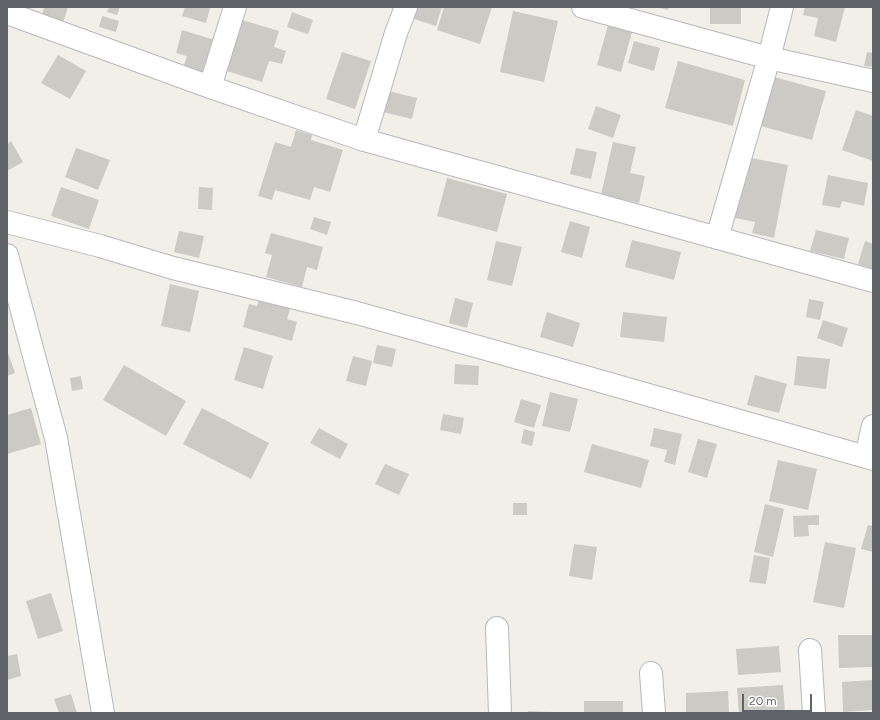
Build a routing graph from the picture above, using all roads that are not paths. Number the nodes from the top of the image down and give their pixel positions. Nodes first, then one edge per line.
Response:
1 (235, 7) edge
2 (406, 7) edge
3 (583, 7) edge
4 (782, 7) edge
5 (7, 13) edge
6 (769, 58) junction
7 (873, 81) edge
8 (210, 87) junction
9 (364, 140) junction
10 (7, 222) edge
11 (717, 238) junction
12 (7, 255) edge
13 (873, 281) edge
14 (873, 426) edge
15 (870, 458) edge
16 (497, 628) dead end
17 (810, 650) dead end
18 (651, 673) dead end
19 (103, 713) edge
20 (500, 713) edge
21 (654, 713) edge
22 (814, 713) edge

1 - 8 street
2 - 9 street
3 - 6 street
4 - 6 street
5 - 8 street
6 - 7 street
6 - 11 street
8 - 9 street
9 - 11 street
10 - 15 street
11 - 13 street
12 - 19 street
14 - 15 street
16 - 20 street
17 - 22 street
18 - 21 street

